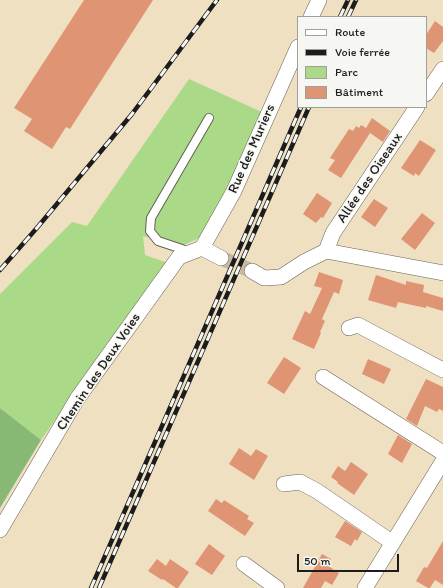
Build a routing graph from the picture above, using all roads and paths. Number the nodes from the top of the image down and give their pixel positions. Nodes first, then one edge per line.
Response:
1 (319, 0) edge
2 (311, 16) edge
3 (297, 49) edge
4 (443, 69) edge
5 (427, 93) edge
6 (416, 108) edge
7 (209, 118) dead end
8 (326, 250) junction
9 (196, 251) junction
10 (221, 258) tunnel mouth
11 (252, 271) tunnel mouth
12 (443, 274) edge
13 (349, 328) dead end
14 (443, 370) edge
15 (323, 377) dead end
16 (443, 453) edge
17 (443, 461) edge
18 (284, 484) dead end
19 (0, 530) edge
20 (393, 543) junction
21 (244, 564) dead end
22 (277, 588) edge
23 (365, 588) edge

1 - 2 street
3 - 9 street, Rue des Muriers
4 - 5 street
6 - 8 street, Allée des Oiseaux
7 - 9 lane
8 - 11 street
8 - 12 street
9 - 10 street
9 - 19 street, Chemin des Deux Voies
13 - 14 street
15 - 16 street
17 - 20 street
18 - 20 street
20 - 23 street
21 - 22 street

